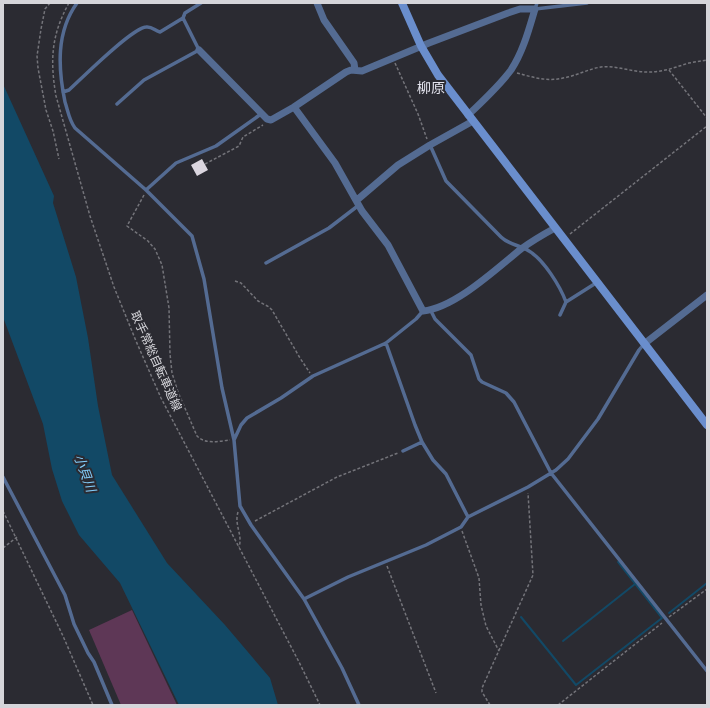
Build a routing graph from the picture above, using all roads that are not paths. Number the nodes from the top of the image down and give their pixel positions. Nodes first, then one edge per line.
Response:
1 (77, 3) edge
2 (201, 3) edge
3 (317, 3) edge
4 (402, 3) edge
5 (587, 3) edge
6 (536, 6) edge
7 (183, 18) junction
8 (421, 46) junction
9 (199, 50) junction
10 (355, 70) junction
11 (63, 92) junction
12 (117, 104) dead end
13 (294, 107) junction
14 (262, 114) junction
15 (471, 118) junction
16 (430, 145) junction
17 (146, 190) junction
18 (358, 202) junction
19 (555, 228) junction
20 (522, 248) junction
21 (266, 263) dead end
22 (597, 282) junction
23 (707, 295) edge
24 (566, 302) junction
25 (427, 311) junction
26 (560, 315) dead end
27 (386, 343) junction
28 (644, 344) junction
29 (707, 425) edge
30 (234, 440) junction
31 (422, 442) junction
32 (403, 451) road end
33 (551, 473) junction
34 (3, 477) edge
35 (468, 517) junction
36 (304, 599) junction
37 (707, 671) edge
38 (112, 705) edge
39 (359, 705) edge

1 - 11 lane
2 - 7 lane
3 - 10 street
4 - 8 street
5 - 6 lane
6 - 8 street
6 - 15 street
7 - 9 lane
7 - 11 lane
8 - 10 street
8 - 15 street
9 - 12 lane
9 - 14 street
10 - 13 street
11 - 17 lane
13 - 14 street
13 - 18 street
14 - 17 lane
15 - 16 street
15 - 19 street
16 - 18 street
16 - 20 lane
17 - 30 lane
18 - 21 lane
18 - 25 street
19 - 20 street
19 - 22 street
20 - 24 lane
20 - 25 street
22 - 24 lane
22 - 28 street
23 - 28 street
24 - 26 lane
25 - 27 lane
25 - 33 lane
27 - 30 lane
27 - 31 lane
28 - 29 street
28 - 33 lane
30 - 36 lane
31 - 32 lane
31 - 35 lane
33 - 35 lane
33 - 37 lane
34 - 38 lane
35 - 36 lane
36 - 39 lane

